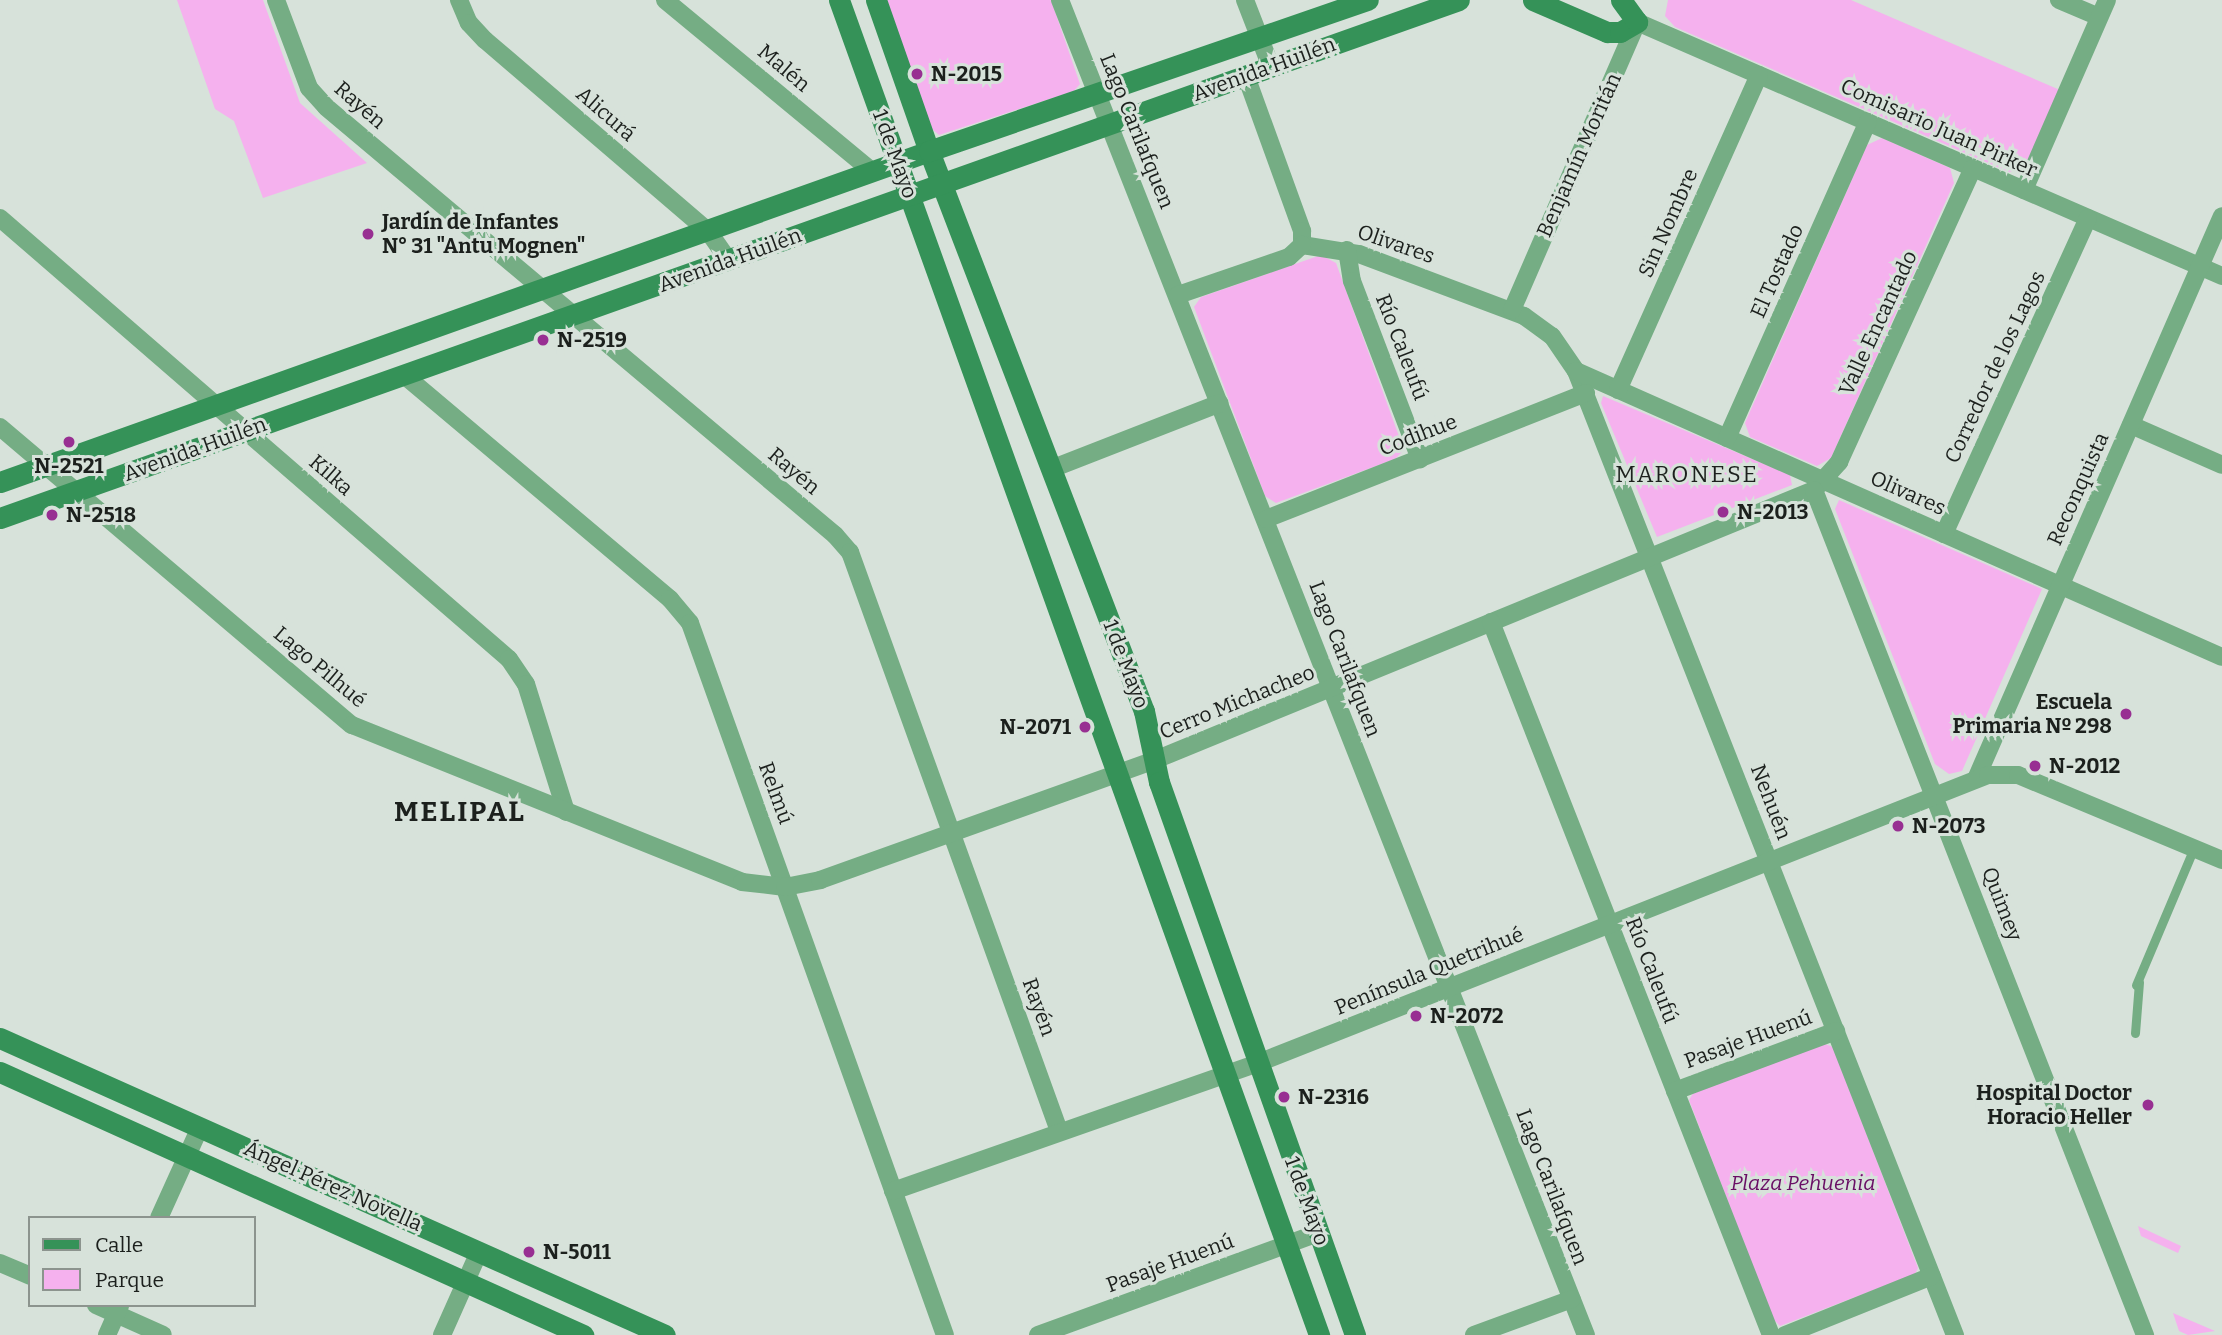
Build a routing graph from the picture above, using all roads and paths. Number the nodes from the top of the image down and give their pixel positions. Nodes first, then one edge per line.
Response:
1 (276, 0) edge
2 (459, 0) edge
3 (665, 0) edge
4 (839, 0) edge
5 (876, 0) edge
6 (1060, 0) edge
7 (1245, 0) edge
8 (1368, 0) edge
9 (1459, 0) edge
10 (1533, 0) edge
11 (1621, 0) edge
12 (1647, 0) edge
13 (2060, 0) edge
14 (2107, 0) edge
15 (1433, 4) edge
16 (2099, 17) junction
17 (1637, 22) junction
18 (1259, 37) junction
19 (1271, 67) junction
20 (1759, 75) junction
21 (1245, 76) junction
22 (1095, 94) junction
23 (1868, 122) junction
24 (1111, 124) junction
25 (929, 151) junction
26 (898, 162) junction
27 (1973, 168) junction
28 (873, 172) junction
29 (942, 184) junction
30 (2024, 190) junction
31 (910, 196) junction
32 (2222, 216) edge
33 (0, 218) edge
34 (2088, 218) junction
35 (708, 231) junction
36 (1302, 245) junction
37 (1347, 250) junction
38 (728, 260) junction
39 (2200, 267) junction
40 (2222, 276) edge
41 (543, 289) junction
42 (1178, 295) junction
43 (1512, 310) junction
44 (573, 315) junction
45 (1576, 371) junction
46 (404, 375) junction
47 (1618, 390) junction
48 (1586, 393) junction
49 (1220, 403) junction
50 (215, 406) junction
51 (2131, 425) junction
52 (0, 427) edge
53 (245, 431) junction
54 (1727, 438) junction
55 (1420, 458) junction
56 (2222, 465) edge
57 (46, 466) junction
58 (1051, 469) junction
59 (0, 482) edge
60 (1820, 486) junction
61 (77, 491) junction
62 (0, 518) edge
63 (1266, 519) junction
64 (1944, 534) junction
65 (1651, 557) junction
66 (2060, 586) junction
67 (1491, 622) junction
68 (2222, 657) edge
69 (1332, 687) junction
70 (1155, 760) junction
71 (1117, 774) junction
72 (1976, 779) junction
73 (1935, 795) junction
74 (566, 812) junction
75 (952, 834) junction
76 (2194, 848) junction
77 (2222, 860) edge
78 (1770, 861) junction
79 (785, 887) junction
80 (1609, 924) junction
81 (1449, 987) junction
82 (1836, 1031) junction
83 (2135, 1033) dead end
84 (0, 1038) edge
85 (1258, 1063) junction
86 (0, 1072) edge
87 (1224, 1072) junction
88 (1675, 1091) junction
89 (200, 1127) junction
90 (1059, 1131) junction
91 (187, 1156) junction
92 (893, 1191) junction
93 (160, 1216) edge
94 (1318, 1233) junction
95 (1286, 1244) junction
96 (479, 1252) junction
97 (0, 1263) edge
98 (28, 1275) edge
99 (1932, 1276) junction
100 (466, 1282) junction
101 (1572, 1299) junction
102 (118, 1310) edge
103 (107, 1335) edge
104 (163, 1335) edge
105 (442, 1335) edge
106 (583, 1335) edge
107 (665, 1335) edge
108 (944, 1335) edge
109 (1038, 1335) edge
110 (1319, 1335) edge
111 (1354, 1335) edge
112 (1474, 1335) edge
113 (1586, 1335) edge
114 (1771, 1335) edge
115 (1785, 1335) edge
116 (1955, 1335) edge
117 (2145, 1335) edge

1 - 41 street, Rayén
2 - 35 street, Alicurá
3 - 28 street, Malén
4 - 26 main road, 1 de Mayo
5 - 25 main road, 1 de Mayo
6 - 22 street, Lago Carilafquen
7 - 18 street
8 - 18 main road, Avenida Huilén
9 - 15 main road, Avenida Huilén
10 - 17 main road
11 - 17 main road
12 - 17 main road, Benjamín Moritán
13 - 16 street
14 - 16 street
15 - 19 main road, Avenida Huilén
16 - 30 street
17 - 20 street, Comisario Juan Pirker
17 - 43 street, Benjamín Moritán
18 - 19 street
18 - 22 main road, Avenida Huilén
19 - 21 main road, Avenida Huilén
20 - 23 street, Comisario Juan Pirker
20 - 47 street, Sin Nombre
21 - 24 main road, Avenida Huilén
21 - 36 street
22 - 24 street, Lago Carilafquen
22 - 25 main road, Avenida Huilén
23 - 27 street, Comisario Juan Pirker
23 - 54 street, El Tostado
24 - 29 main road, Avenida Huilén
24 - 42 street, Lago Carilafquen
25 - 26 main road, Avenida Huilén
25 - 29 main road, 1 de Mayo
26 - 28 main road, Avenida Huilén
26 - 31 main road, 1 de Mayo
27 - 30 street, Comisario Juan Pirker
27 - 60 street, Valle Encantado
28 - 35 main road, Avenida Huilén
29 - 31 main road, Avenida Huilén
29 - 58 main road, 1 de Mayo
30 - 34 street, Comisario Juan Pirker
31 - 38 main road, Avenida Huilén
31 - 71 main road, 1 de Mayo
32 - 39 street, Reconquista
33 - 50 street, Kilka
34 - 39 street, Comisario Juan Pirker
34 - 64 street, Corredor de los Lagos
35 - 38 street, Alicurá
35 - 41 main road, Avenida Huilén
36 - 37 street, Olivares
36 - 42 street
37 - 43 street, Olivares
37 - 55 street, Río Caleufú
38 - 44 main road, Avenida Huilén
39 - 40 street, Comisario Juan Pirker
39 - 51 street, Reconquista
41 - 44 street, Rayén
41 - 50 main road, Avenida Huilén
42 - 49 street, Lago Carilafquen
43 - 45 street, Nehuén
44 - 46 main road, Avenida Huilén
44 - 75 street, Rayén
45 - 47 street, Olivares
45 - 48 street, Nehuén
46 - 53 main road, Avenida Huilén
46 - 79 street, Relmú
47 - 54 street, Olivares
48 - 55 street, Codihue
48 - 65 street, Nehuén
49 - 58 street
49 - 63 street, Lago Carilafquen
50 - 53 street, Kilka
50 - 57 main road, Avenida Huilén
51 - 56 street
51 - 66 street, Reconquista
52 - 57 street, Lago Pilhué
53 - 61 main road, Avenida Huilén
53 - 74 street, Kilka
54 - 60 street, Olivares
55 - 63 street, Codihue
57 - 59 main road, Avenida Huilén
57 - 61 street, Lago Pilhué
58 - 70 main road, 1 de Mayo
60 - 64 street, Olivares
60 - 65 street, Cerro Michacheo
60 - 73 street, Quimey
61 - 62 main road, Avenida Huilén
61 - 74 street, Lago Pilhué
63 - 69 street, Lago Carilafquen
64 - 66 street, Olivares
65 - 67 street, Cerro Michacheo
65 - 78 street, Nehuén
66 - 68 street, Olivares
66 - 72 street, Reconquista
67 - 69 street, Cerro Michacheo
67 - 80 street, Río Caleufú
69 - 70 street, Cerro Michacheo
69 - 81 street, Lago Carilafquen
70 - 71 street, Cerro Michacheo
70 - 85 main road, 1 de Mayo
71 - 75 street, Cerro Michacheo
71 - 87 main road, 1 de Mayo
72 - 73 street, Península Quetrihué
72 - 76 street, Península Quetrihué
73 - 78 street, Península Quetrihué
73 - 117 street, Quimey
74 - 79 street, Lago Pilhué
75 - 79 street, Cerro Michacheo
75 - 90 street, Rayén
76 - 77 street, Península Quetrihué
76 - 83 lane
78 - 80 street, Península Quetrihué
78 - 82 street, Nehuén
79 - 92 street, Relmú
80 - 81 street, Península Quetrihué
80 - 88 street, Río Caleufú
81 - 85 street, Península Quetrihué
81 - 101 street, Lago Carilafquen
82 - 88 street, Pasaje Huenú
82 - 99 street, Nehuén
84 - 89 main road, Ángel Pérez Novella
85 - 87 street, Península Quetrihué
85 - 94 main road, 1 de Mayo
86 - 91 main road, Ángel Pérez Novella
87 - 90 street, Península Quetrihué
87 - 95 main road, 1 de Mayo
88 - 114 street, Río Caleufú
89 - 91 street
89 - 96 main road, Ángel Pérez Novella
90 - 92 street, Península Quetrihué
91 - 93 street
91 - 100 main road, Ángel Pérez Novella
92 - 108 street, Relmú
94 - 95 street, Pasaje Huenú
94 - 111 main road, 1 de Mayo
95 - 109 street, Pasaje Huenú
95 - 110 main road, 1 de Mayo
96 - 100 street
96 - 107 main road, Ángel Pérez Novella
97 - 98 street
99 - 115 street
99 - 116 street, Nehuén
100 - 105 street
100 - 106 main road, Ángel Pérez Novella
101 - 112 street
101 - 113 street, Lago Carilafquen
102 - 103 street
102 - 104 street

